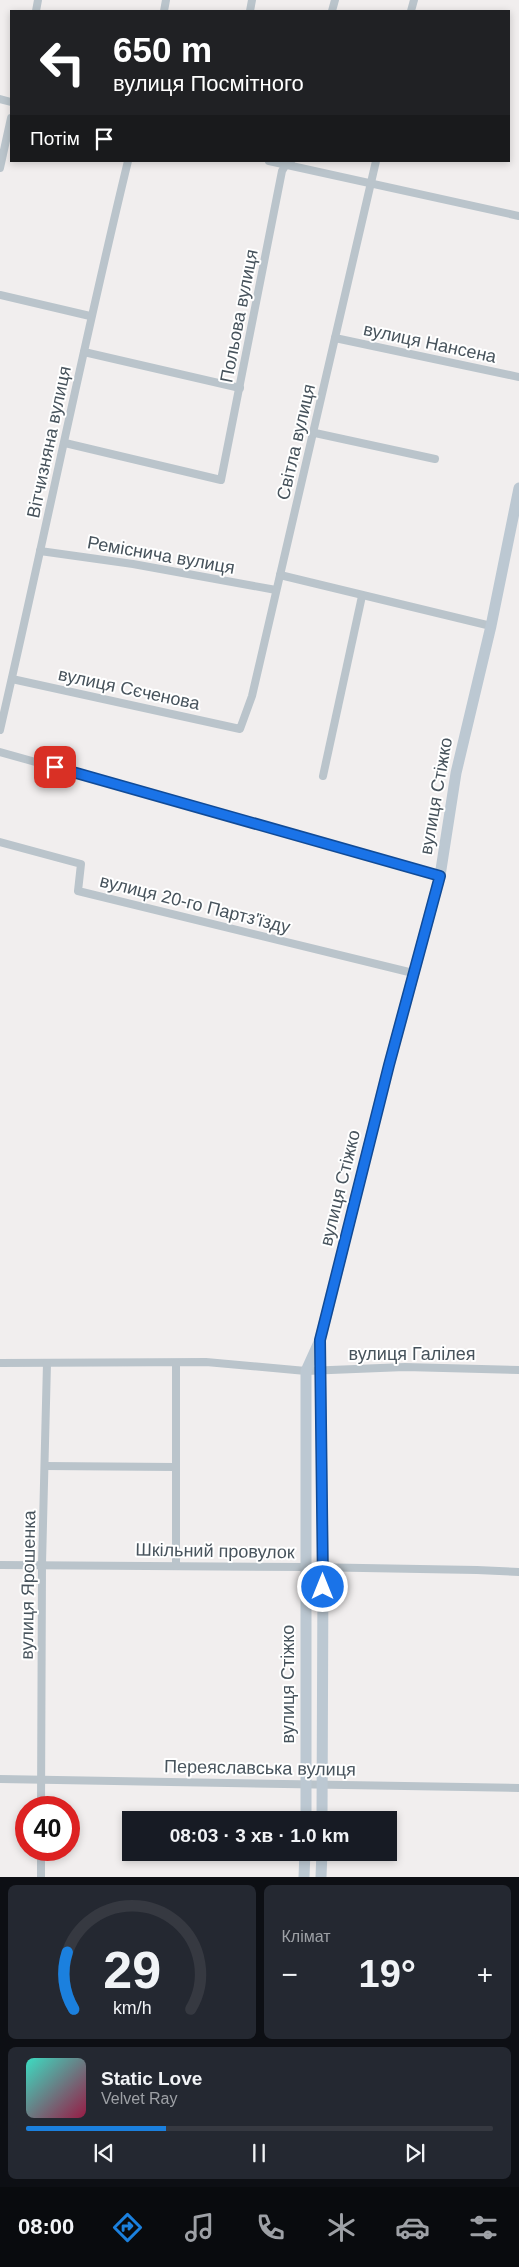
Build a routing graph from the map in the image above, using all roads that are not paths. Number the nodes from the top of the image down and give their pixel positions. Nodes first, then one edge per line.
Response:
1 (10, 123) edge
2 (128, 162) edge
3 (275, 162) edge
4 (376, 162) edge
5 (288, 164) edge
6 (0, 168) edge
7 (371, 182) junction
8 (519, 216) edge
9 (0, 295) edge
10 (90, 316) junction
11 (335, 338) junction
12 (84, 352) junction
13 (519, 378) edge
14 (240, 388) junction
15 (315, 433) junction
16 (65, 443) junction
17 (435, 459) dead end
18 (519, 488) edge
19 (40, 551) junction
20 (280, 575) junction
21 (276, 590) junction
22 (362, 596) junction
23 (491, 626) junction
24 (12, 678) junction
25 (240, 729) joint
26 (0, 730) edge
27 (0, 752) edge
28 (323, 776) dead end
29 (0, 842) edge
30 (440, 876) junction
31 (413, 973) junction
32 (320, 1340) junction
33 (176, 1362) junction
34 (0, 1363) edge
35 (48, 1363) junction
36 (322, 1370) junction
37 (519, 1370) edge
38 (306, 1371) junction
39 (45, 1466) junction
40 (174, 1467) junction
41 (42, 1564) junction
42 (0, 1565) edge
43 (176, 1566) junction
44 (306, 1567) junction
45 (323, 1567) junction
46 (519, 1572) edge
47 (0, 1779) edge
48 (41, 1780) junction
49 (306, 1784) junction
50 (323, 1784) junction
51 (519, 1788) edge
52 (41, 1796) edge
53 (306, 1811) edge
54 (322, 1811) edge
55 (41, 1861) edge
56 (305, 1861) edge
57 (322, 1861) edge
58 (41, 1877) edge
59 (304, 1877) edge
60 (321, 1877) edge

1 - 6 street
2 - 10 street, Вітчизняна вулиця
3 - 5 street
4 - 7 street, Світла вулиця
5 - 7 street
5 - 14 street, Польова вулиця
7 - 8 street
7 - 11 street, Світла вулиця
9 - 10 street
10 - 12 street, Вітчизняна вулиця
11 - 13 street, вулиця Нансена
11 - 15 street, Світла вулиця
12 - 14 street
12 - 16 street, Вітчизняна вулиця
14 - 16 street, Польова вулиця
15 - 17 street
15 - 20 street, Світла вулиця
16 - 19 street, Вітчизняна вулиця
18 - 23 street, вулиця Стіжко
19 - 21 street, Реміснича вулиця
19 - 24 street, Вітчизняна вулиця
20 - 21 street, Світла вулиця
20 - 22 street
21 - 25 street, Світла вулиця
22 - 23 street
22 - 28 street
23 - 30 street, вулиця Стіжко
24 - 25 street, вулиця Сєченова
24 - 26 street, Вітчизняна вулиця
27 - 30 street
29 - 31 street, вулиця 20-го Партз'їзду
30 - 31 street, вулиця Стіжко
31 - 32 street, вулиця Стіжко
32 - 36 street, вулиця Стіжко
32 - 38 street, вулиця Стіжко
33 - 35 street, вулиця Галілея
33 - 38 street, вулиця Галілея
33 - 40 street
34 - 35 street, вулиця Галілея
35 - 39 street, вулиця Ярошенка
36 - 37 street, вулиця Галілея
36 - 38 street, вулиця Галілея
36 - 45 street, вулиця Стіжко
38 - 44 street, вулиця Стіжко
39 - 40 street
39 - 41 street, вулиця Ярошенка
40 - 43 street
41 - 42 street, Шкільний провулок
41 - 43 street, Шкільний провулок
41 - 48 street, вулиця Ярошенка
43 - 44 street, Шкільний провулок
44 - 45 street, Шкільний провулок
44 - 49 street, вулиця Стіжко
45 - 46 street, Шкільний провулок
45 - 50 street, вулиця Стіжко
47 - 48 street, Переяславська вулиця
48 - 49 street, Переяславська вулиця
48 - 52 street, вулиця Ярошенка
49 - 50 street, Переяславська вулиця
49 - 53 street, вулиця Стіжко
50 - 51 street, Переяславська вулиця
50 - 54 street, вулиця Стіжко
55 - 58 street
56 - 59 street
57 - 60 street

